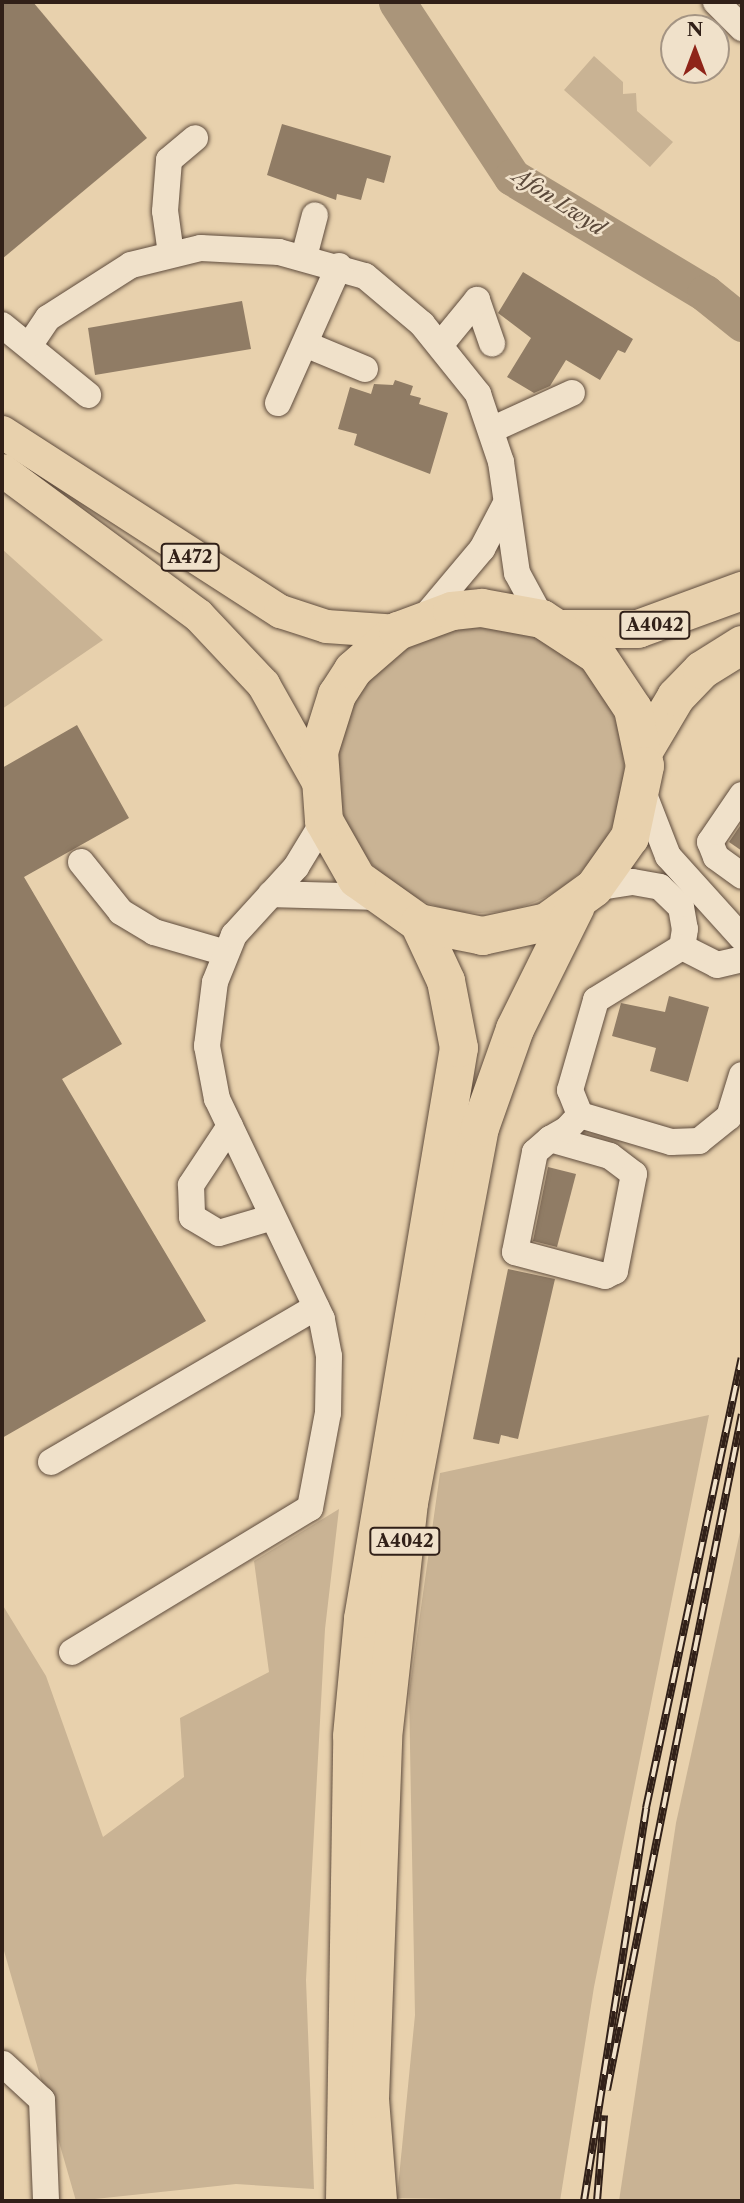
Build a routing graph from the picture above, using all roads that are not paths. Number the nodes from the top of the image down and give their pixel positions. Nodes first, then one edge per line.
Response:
1 (716, 2) edge
2 (742, 28) edge
3 (195, 138) dead end
4 (314, 215) dead end
5 (170, 254) junction
6 (304, 257) junction
7 (340, 266) junction
8 (2, 325) edge
9 (31, 343) junction
10 (492, 343) dead end
11 (305, 344) junction
12 (441, 344) junction
13 (365, 369) dead end
14 (572, 393) dead end
15 (88, 395) dead end
16 (278, 403) dead end
17 (491, 430) junction
18 (2, 432) edge
19 (2, 470) edge
20 (505, 505) junction
21 (742, 591) edge
22 (552, 624) junction
23 (411, 625) junction
24 (742, 645) edge
25 (644, 751) junction
26 (318, 782) junction
27 (643, 792) junction
28 (742, 795) edge
29 (324, 821) junction
30 (81, 862) dead end
31 (742, 876) edge
32 (271, 894) junction
33 (376, 897) junction
34 (585, 897) junction
35 (419, 923) junction
36 (742, 938) edge
37 (682, 947) junction
38 (226, 953) junction
39 (742, 959) edge
40 (742, 1075) edge
41 (580, 1115) junction
42 (230, 1126) junction
43 (550, 1139) junction
44 (273, 1217) junction
45 (316, 1307) junction
46 (51, 1462) dead end
47 (72, 1652) dead end
48 (3, 2064) edge
49 (46, 2201) edge
50 (345, 2201) edge
51 (378, 2201) edge

1 - 2 street
3 - 5 street
4 - 6 street
5 - 6 street
5 - 9 street
6 - 7 street
7 - 11 street
7 - 12 street
8 - 9 street
9 - 15 street
10 - 12 street
11 - 13 street
11 - 16 street
12 - 17 street
14 - 17 street
17 - 20 street
18 - 23 main road, A472
19 - 26 main road, A472
20 - 22 street
20 - 23 street
21 - 22 highway, A4042
22 - 23 highway
22 - 25 highway
23 - 26 highway
24 - 25 highway
25 - 27 highway
26 - 29 highway
27 - 34 highway
27 - 36 street
28 - 31 street
29 - 32 street
29 - 33 highway
30 - 38 street
32 - 33 street
32 - 38 street
33 - 35 highway
34 - 35 highway
34 - 37 street
34 - 51 highway, A4042
35 - 50 highway, A4042
37 - 39 street
37 - 41 street
38 - 42 street
40 - 41 street
41 - 43 street
42 - 44 street
42 - 44 street
43 - 43 street
44 - 45 street
45 - 46 street
45 - 47 street
48 - 49 street

